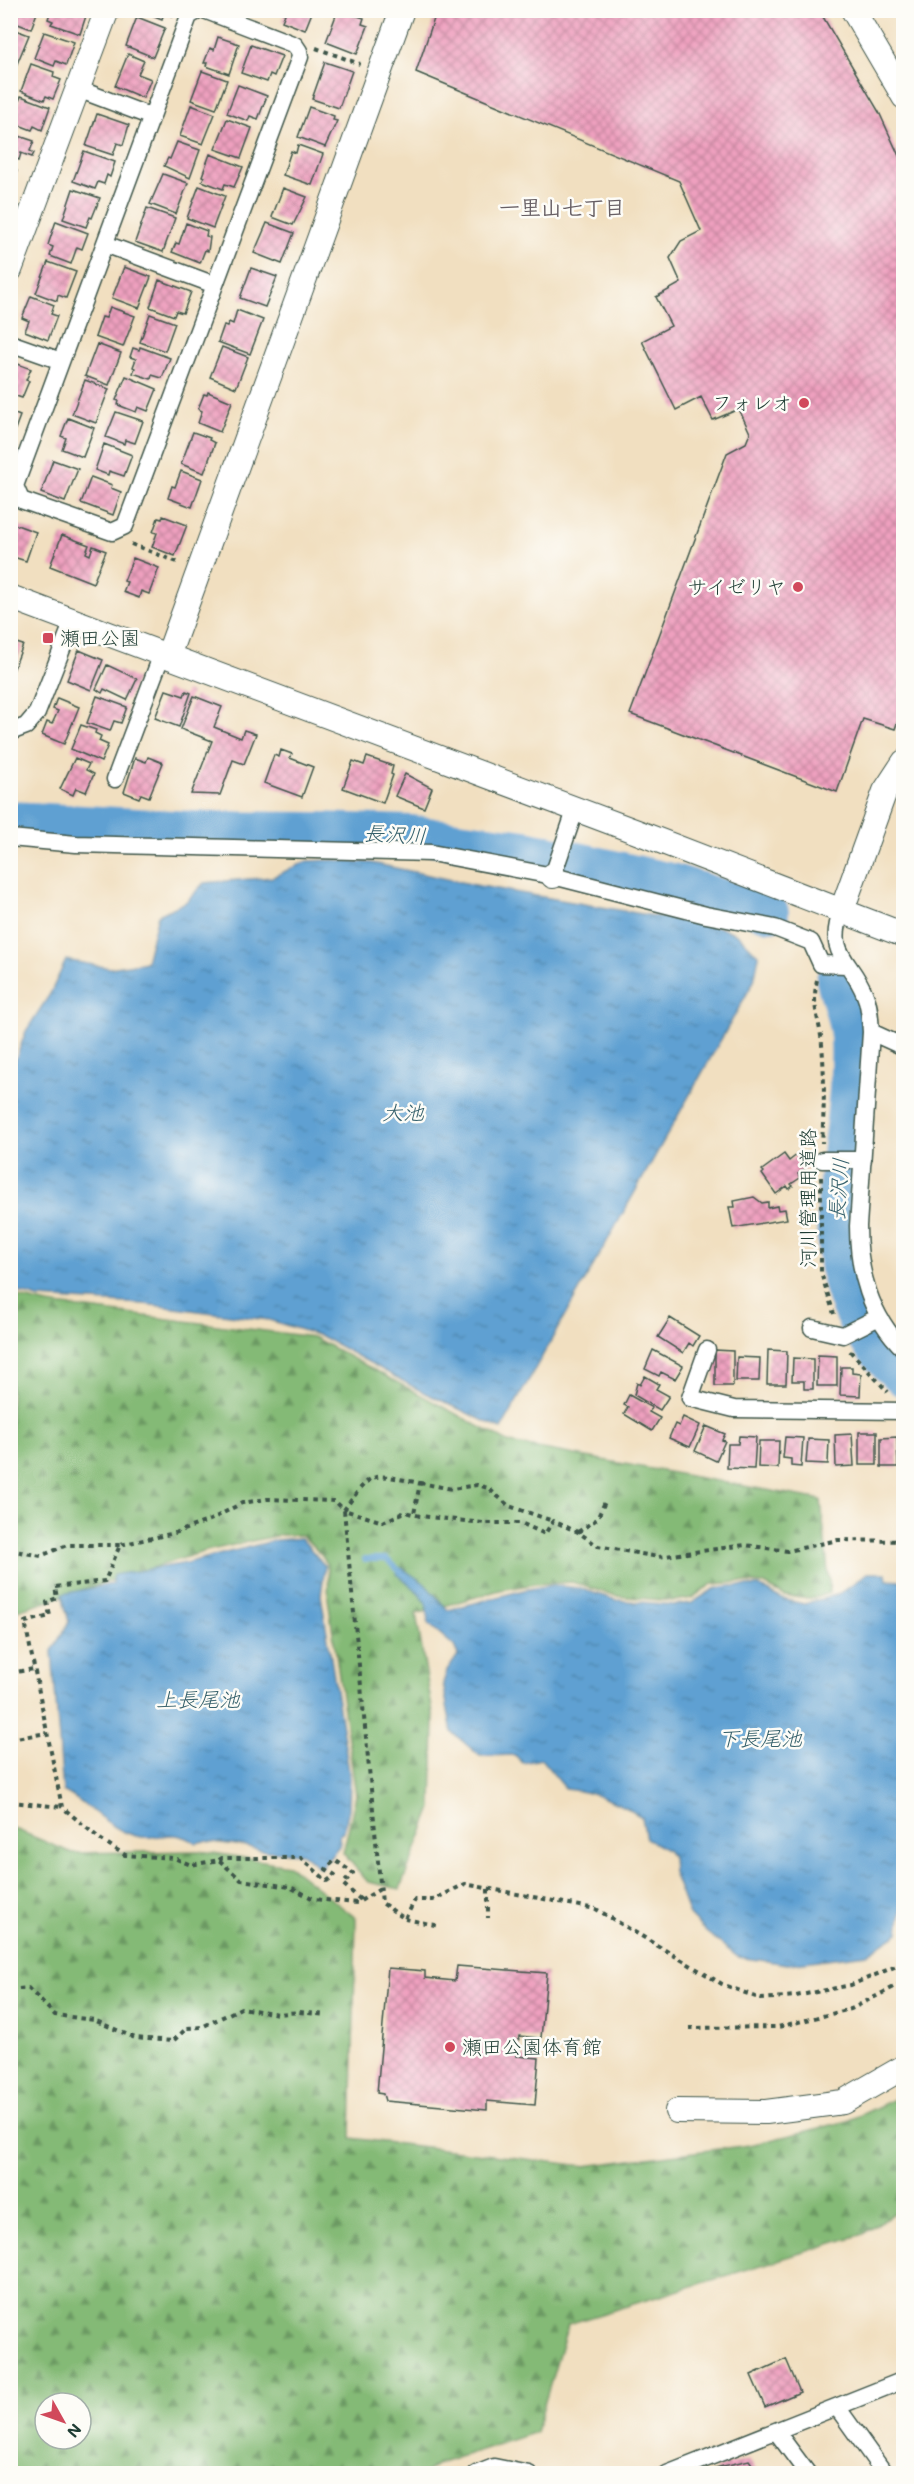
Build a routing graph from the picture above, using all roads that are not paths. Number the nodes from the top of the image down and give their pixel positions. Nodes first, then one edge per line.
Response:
1 (107, 10) edge
2 (202, 10) edge
3 (402, 10) edge
4 (853, 10) edge
5 (78, 89) junction
6 (903, 97) edge
7 (152, 117) junction
8 (19, 221) edge
9 (105, 244) junction
10 (10, 270) edge
11 (215, 285) junction
12 (10, 343) edge
13 (61, 361) junction
14 (10, 597) edge
15 (73, 621) junction
16 (165, 655) junction
17 (10, 732) edge
18 (903, 762) edge
19 (115, 779) dead end
20 (576, 810) junction
21 (10, 838) edge
22 (553, 876) junction
23 (842, 910) junction
24 (903, 935) edge
25 (846, 965) junction
26 (871, 1032) junction
27 (903, 1047) edge
28 (823, 1160) road end
29 (862, 1160) junction
30 (878, 1317) junction
31 (812, 1328) dead end
32 (903, 1349) edge
33 (706, 1350) dead end
34 (899, 1404) edge
35 (903, 2067) edge
36 (677, 2111) dead end
37 (903, 2380) edge
38 (837, 2407) junction
39 (776, 2431) junction
40 (507, 2471) edge
41 (476, 2474) edge
42 (530, 2474) edge
43 (667, 2474) edge
44 (808, 2474) edge
45 (885, 2474) edge

1 - 5 street
2 - 7 street
2 - 11 street
3 - 16 street
4 - 6 street
5 - 7 street
5 - 8 street
7 - 9 street
8 - 10 street
9 - 11 street
9 - 13 street
11 - 13 street
12 - 13 street
14 - 15 street
15 - 16 street
15 - 17 street
16 - 19 street
16 - 20 street
18 - 23 street
20 - 22 street
20 - 23 street
21 - 22 street
22 - 25 street
23 - 24 street
23 - 25 street
25 - 26 street
26 - 27 street
26 - 29 street
28 - 29 street
29 - 30 street
30 - 31 street
30 - 32 street
33 - 34 street
35 - 36 street
37 - 38 street
38 - 39 street
38 - 45 street
39 - 43 street
39 - 44 street
40 - 41 street
40 - 42 street

